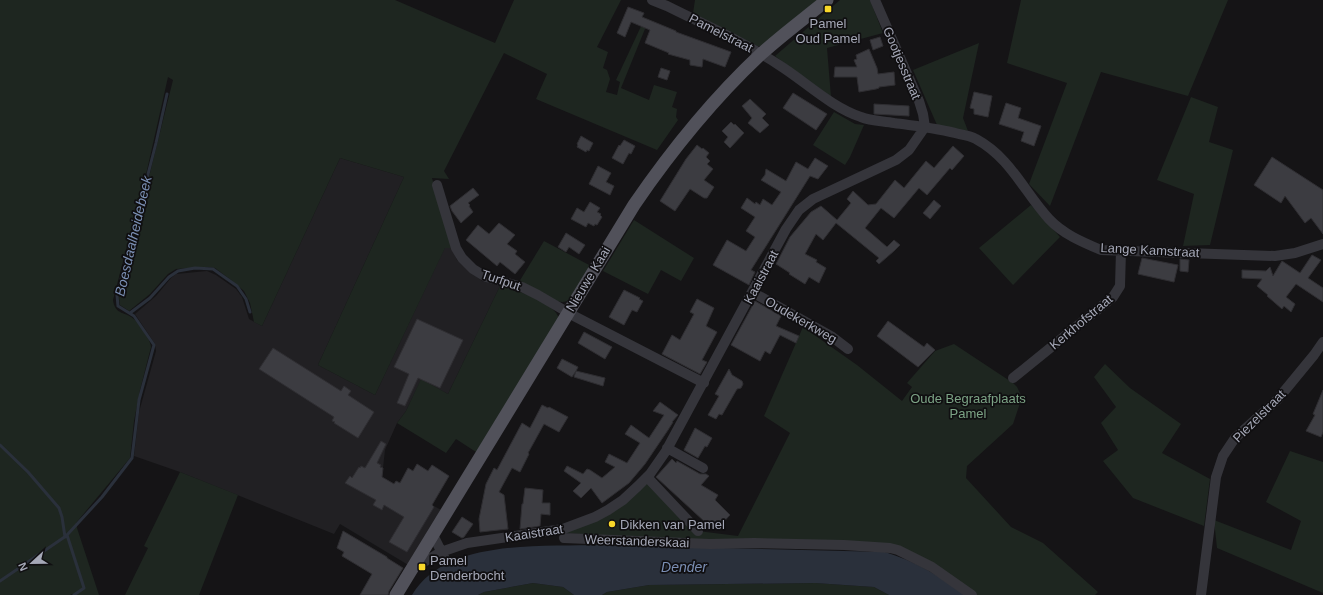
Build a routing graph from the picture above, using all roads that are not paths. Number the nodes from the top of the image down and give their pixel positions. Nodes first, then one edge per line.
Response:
1 (652, 0) edge
2 (827, 0) edge
3 (875, 0) edge
4 (765, 56) junction
5 (925, 127) junction
6 (437, 185) dead end
7 (1322, 246) edge
8 (1121, 251) junction
9 (752, 292) junction
10 (568, 312) junction
11 (1323, 342) edge
12 (848, 349) dead end
13 (1013, 378) dead end
14 (704, 383) junction
15 (667, 448) junction
16 (703, 468) dead end
17 (647, 477) junction
18 (698, 531) dead end
19 (433, 535) junction
20 (564, 538) dead end
21 (443, 556) junction
22 (411, 570) junction
23 (396, 595) edge
24 (972, 595) edge
25 (1201, 595) edge

1 - 4 street, Pamelstraat
2 - 4 main road, Nieuwe Kaai
3 - 5 street, Gootjesstraat
4 - 5 street, Pamelstraat
4 - 10 main road, Nieuwe Kaai
5 - 8 street, Lange Kamstraat
5 - 9 street, Kaaistraat
6 - 10 street, Turfput
7 - 8 street, Lange Kamstraat
8 - 13 street, Kerkhofstraat
9 - 12 street, Oudekerkweg
9 - 14 street, Kaaistraat
10 - 14 street, Turfput
10 - 19 main road, Nieuwe Kaai
11 - 25 street, Piezelstraat
14 - 15 street, Kaaistraat
15 - 16 street
15 - 17 street, Kaaistraat
17 - 18 street
17 - 21 street, Kaaistraat
19 - 21 street
19 - 22 main road, Nieuwe Kaai
20 - 24 street, Weerstanderskaai
21 - 22 street, Kaaistraat
22 - 23 main road, Nieuwe Kaai

